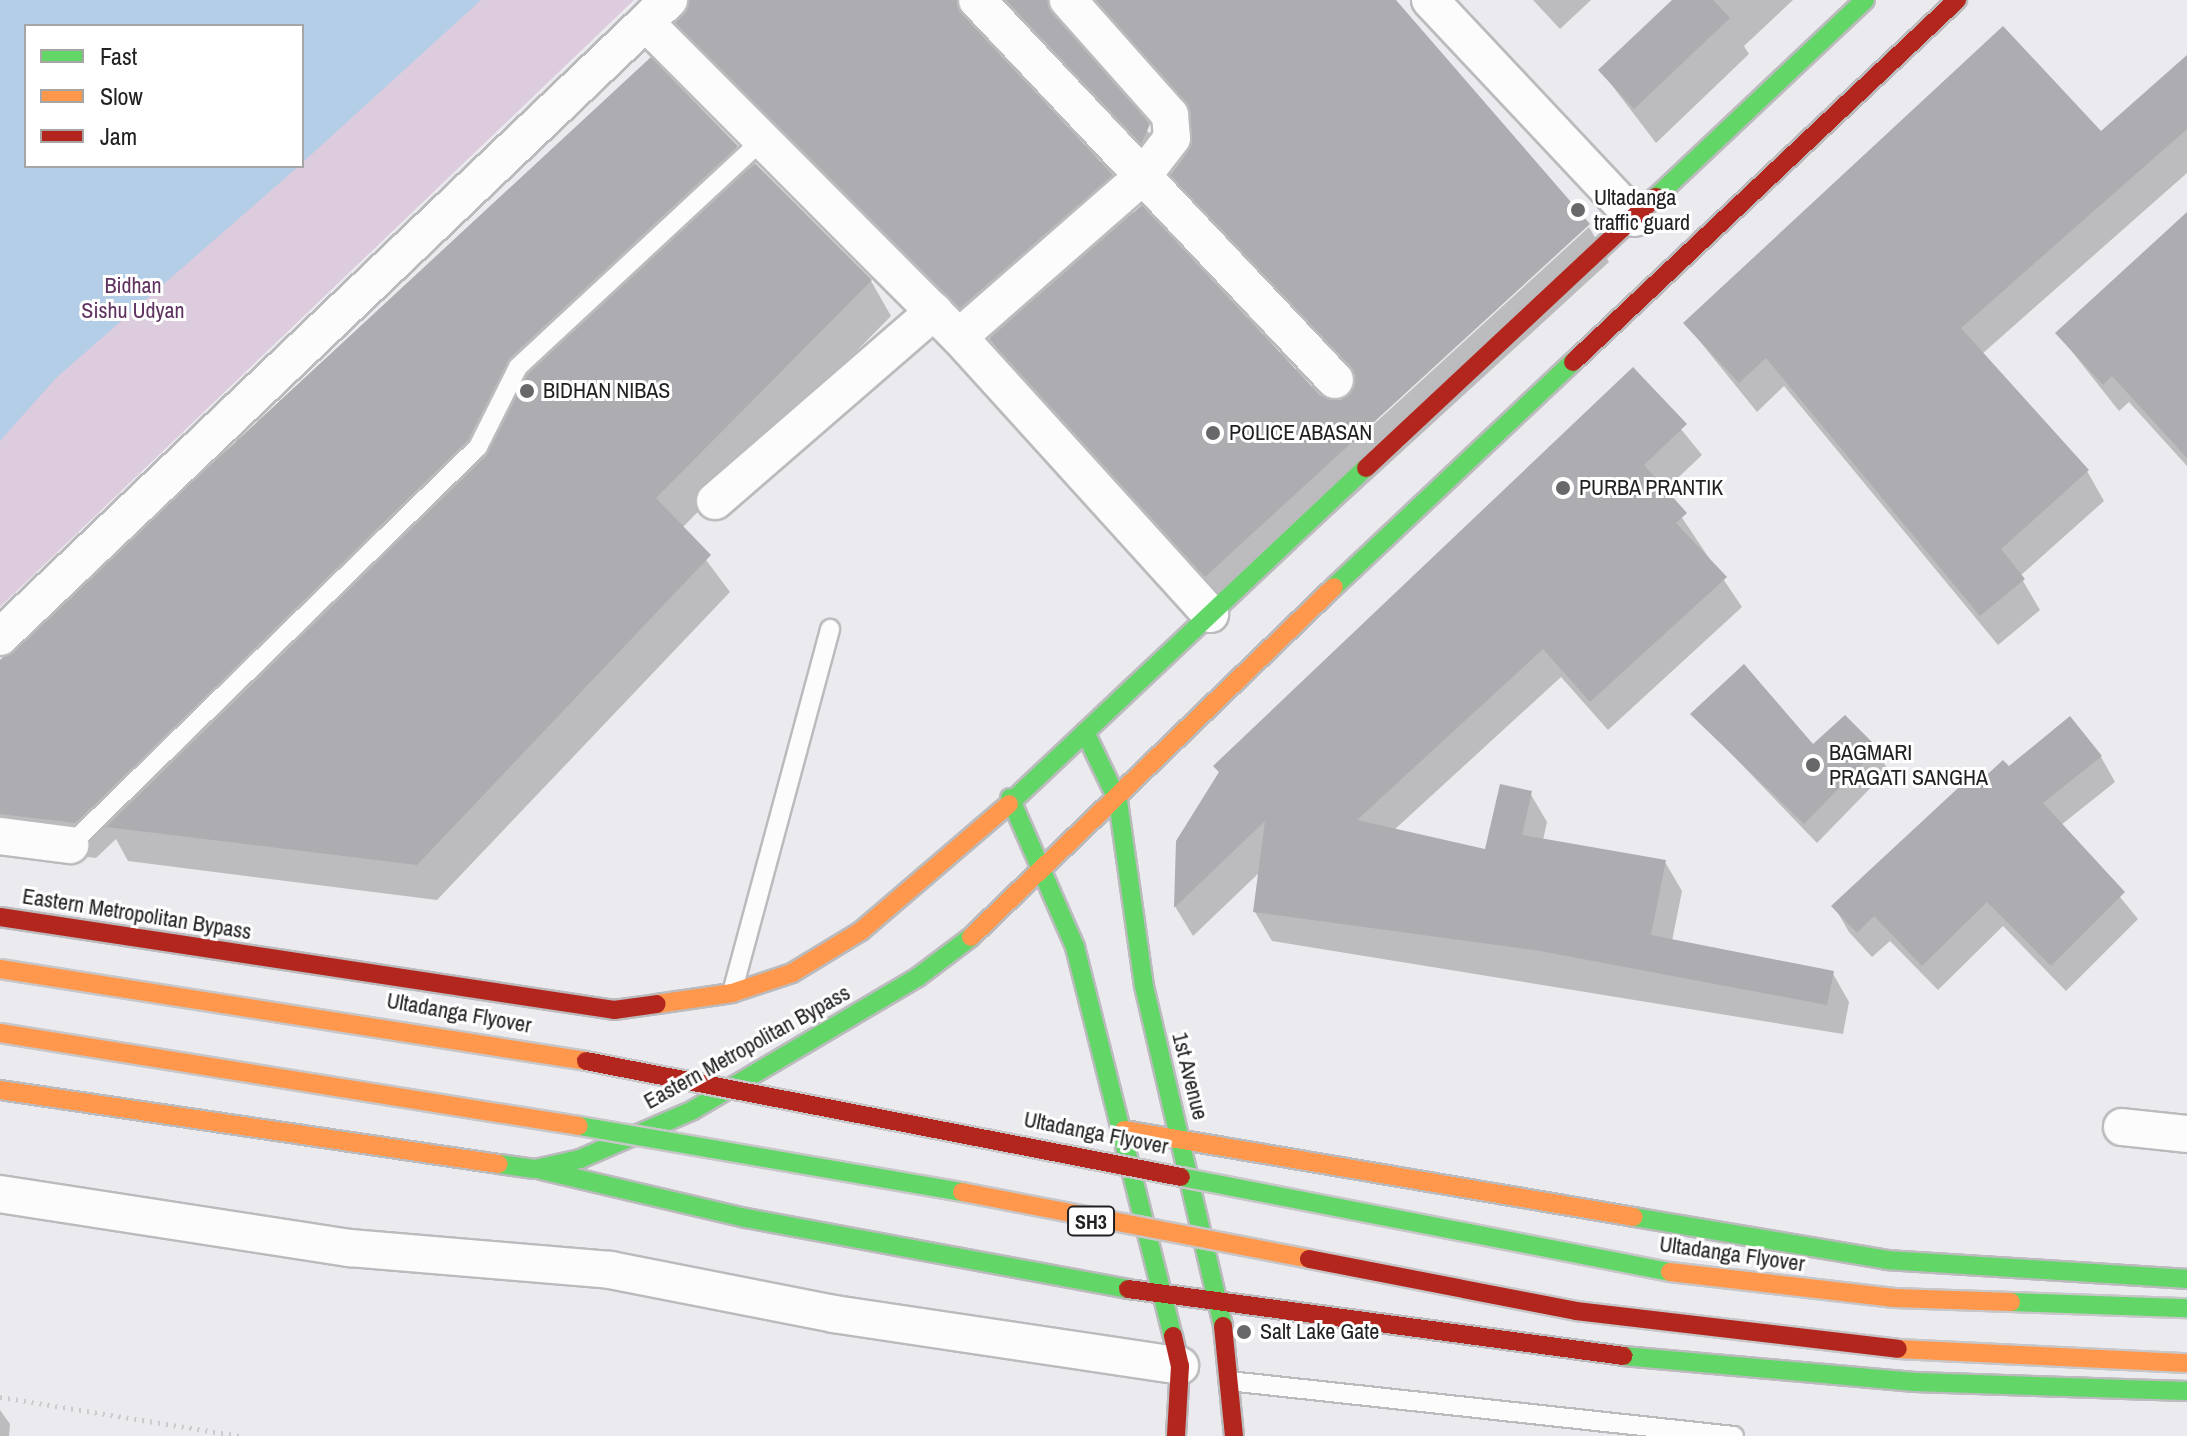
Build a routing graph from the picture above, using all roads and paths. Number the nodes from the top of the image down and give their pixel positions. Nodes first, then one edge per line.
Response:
1 (977, 0) edge
2 (1068, 0) edge
3 (1430, 0) edge
4 (1865, 0) edge
5 (1957, 0) edge
6 (658, 12) edge
7 (762, 140) junction
8 (1142, 177) junction
9 (1635, 218) junction
10 (934, 311) junction
11 (959, 337) junction
12 (1335, 380) dead end
13 (715, 501) dead end
14 (1210, 614) junction
15 (830, 629) dead end
16 (0, 637) edge
17 (1085, 732) junction
18 (1010, 798) junction
19 (1118, 801) junction
20 (0, 836) edge
21 (70, 845) joint
22 (1046, 868) junction
23 (0, 917) edge
24 (0, 969) edge
25 (732, 993) junction
26 (0, 1033) edge
27 (0, 1090) edge
28 (2122, 1127) dead end
29 (1124, 1130) junction
30 (2187, 1134) edge
31 (1181, 1138) junction
32 (535, 1169) junction
33 (0, 1194) edge
34 (2187, 1279) edge
35 (1161, 1295) junction
36 (1220, 1302) junction
37 (2187, 1308) edge
38 (2187, 1363) edge
39 (1180, 1366) junction
40 (1229, 1381) junction
41 (2187, 1391) edge
42 (0, 1397) edge
43 (240, 1436) edge
44 (1176, 1436) edge
45 (1234, 1436) edge
46 (1734, 1436) edge

1 - 8 street
2 - 8 street
3 - 9 street
4 - 9 main road, Eastern Metropolitan Bypass
5 - 19 main road, Eastern Metropolitan Bypass
6 - 7 street
6 - 16 street
7 - 10 street
7 - 21 lane
8 - 11 street
8 - 12 street
9 - 14 main road, Eastern Metropolitan Bypass
10 - 11 street
10 - 13 street
11 - 14 street
14 - 17 main road, Eastern Metropolitan Bypass
15 - 25 lane
17 - 18 main road, Eastern Metropolitan Bypass
17 - 19 main road, 1st Avenue
18 - 22 main road
18 - 25 main road, Eastern Metropolitan Bypass
19 - 22 main road, Eastern Metropolitan Bypass
19 - 31 main road, 1st Avenue
20 - 21 street
22 - 29 main road
22 - 32 main road, Eastern Metropolitan Bypass
23 - 25 main road, Eastern Metropolitan Bypass
24 - 37 main road, Ultadanga Flyover, bridge
26 - 38 main road, SH3, bridge
27 - 32 main road, Eastern Metropolitan Bypass
28 - 30 street
29 - 31 main road
29 - 35 main road
31 - 34 main road
31 - 36 main road, 1st Avenue
32 - 35 main road
33 - 39 street
35 - 36 main road
35 - 39 main road
36 - 40 main road, 1st Avenue
36 - 41 main road
39 - 44 main road
40 - 45 main road, 1st Avenue
40 - 46 lane
42 - 43 path

